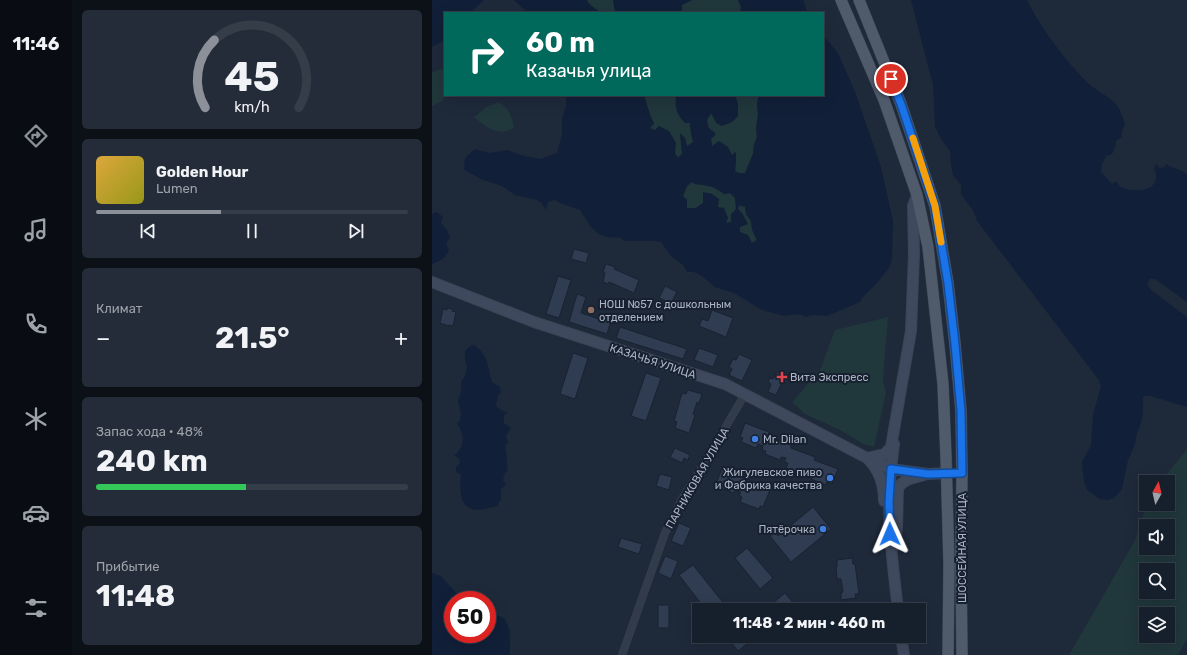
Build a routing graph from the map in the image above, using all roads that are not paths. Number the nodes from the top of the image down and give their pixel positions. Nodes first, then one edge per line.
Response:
1 (842, 0) edge
2 (859, 0) edge
3 (917, 195) junction
4 (432, 282) edge
5 (902, 383) junction
6 (745, 394) junction
7 (867, 458) junction
8 (891, 469) junction
9 (962, 473) junction
10 (928, 474) junction
11 (947, 474) junction
12 (890, 527) junction
13 (893, 559) junction
14 (897, 603) edge
15 (902, 643) edge
16 (622, 655) edge
17 (904, 655) edge
18 (948, 655) edge
19 (962, 655) edge

1 - 3 main road, ШОССЕЙНАЯ УЛИЦА
2 - 9 main road, ШОССЕЙНАЯ УЛИЦА
3 - 5 street
3 - 11 main road, ШОССЕЙНАЯ УЛИЦА
4 - 6 street, КАЗАЧЬЯ УЛИЦА
5 - 7 street
5 - 8 street
6 - 7 street, КАЗАЧЬЯ УЛИЦА
6 - 16 street, ПАРНИКОВАЯ УЛИЦА
7 - 8 street, КАЗАЧЬЯ УЛИЦА
7 - 12 street, КАЗАЧЬЯ УЛИЦА
8 - 10 street, КАЗАЧЬЯ УЛИЦА
8 - 12 street
9 - 11 main road, КАЗАЧЬЯ УЛИЦА
9 - 19 main road, ШОССЕЙНАЯ УЛИЦА
10 - 11 street, КАЗАЧЬЯ УЛИЦА
10 - 13 street
11 - 18 main road, ШОССЕЙНАЯ УЛИЦА
12 - 13 street
13 - 14 street
15 - 17 street

